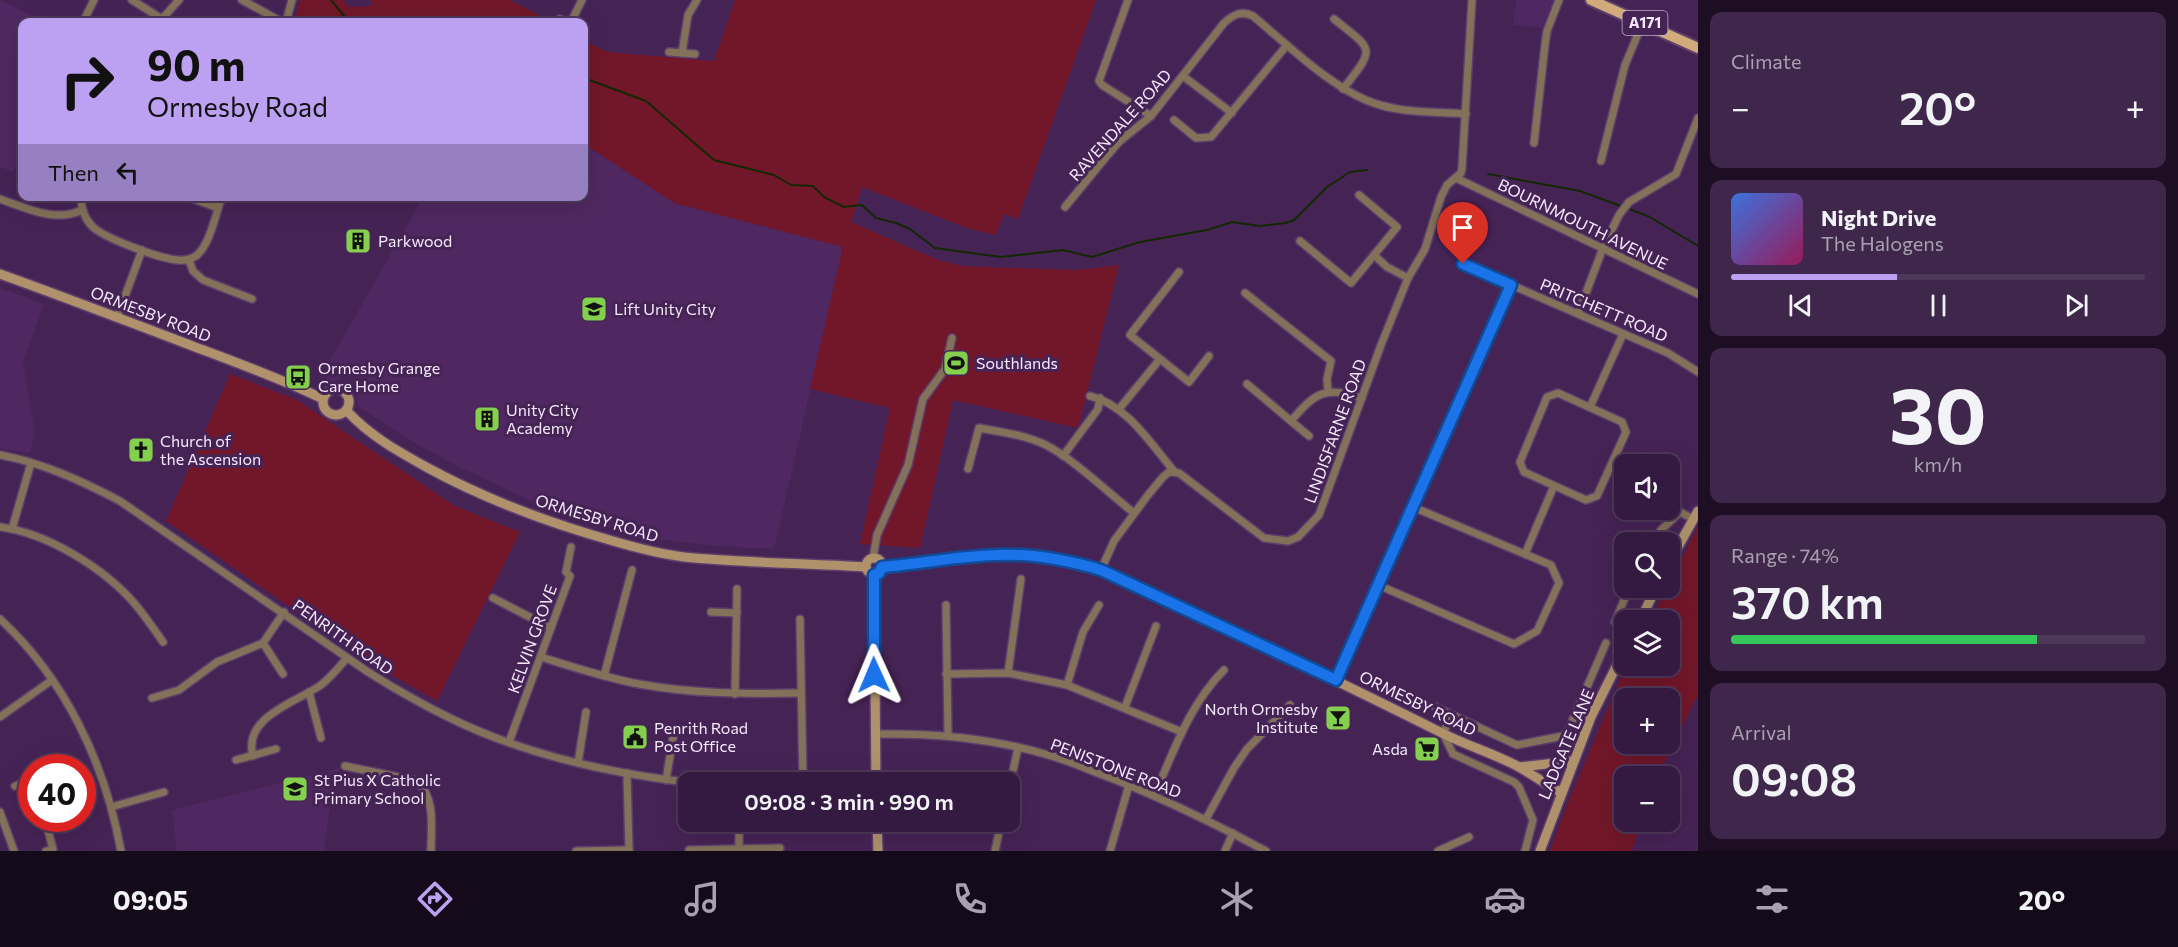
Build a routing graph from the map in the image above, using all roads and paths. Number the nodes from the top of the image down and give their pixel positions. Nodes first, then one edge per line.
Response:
1 (94, 0) edge
2 (132, 0) edge
3 (179, 0) edge
4 (242, 0) edge
5 (292, 0) edge
6 (582, 0) edge
7 (697, 0) edge
8 (1128, 0) edge
9 (1472, 0) edge
10 (1560, 0) edge
11 (1591, 0) edge
12 (85, 18) edge
13 (157, 18) edge
14 (164, 18) edge
15 (276, 18) edge
16 (285, 18) edge
17 (573, 18) edge
18 (1334, 19) dead end
19 (1643, 22) junction
20 (1287, 45) junction
21 (1698, 48) edge
22 (669, 52) dead end
23 (682, 53) junction
24 (695, 54) dead end
25 (1183, 76) junction
26 (1343, 89) junction
27 (1232, 113) junction
28 (1466, 114) junction
29 (1151, 116) junction
30 (1698, 118) edge
31 (1174, 120) dead end
32 (1534, 142) dead end
33 (1601, 161) dead end
34 (1456, 178) junction
35 (1359, 195) dead end
36 (0, 199) edge
37 (81, 201) edge
38 (199, 201) edge
39 (220, 201) edge
40 (1065, 207) dead end
41 (218, 208) junction
42 (82, 210) junction
43 (1300, 241) dead end
44 (1603, 248) junction
45 (142, 249) junction
46 (1374, 255) junction
47 (189, 260) junction
48 (1463, 264) dead end
49 (1179, 272) dead end
50 (0, 274) edge
51 (1408, 278) junction
52 (1511, 285) junction
53 (1245, 293) dead end
54 (1698, 294) edge
55 (252, 298) dead end
56 (1578, 314) junction
57 (117, 318) junction
58 (1623, 334) junction
59 (952, 338) dead end
60 (1209, 356) dead end
61 (1160, 359) junction
62 (1698, 372) edge
63 (1247, 384) dead end
64 (1328, 391) junction
65 (1090, 396) dead end
66 (1100, 398) junction
67 (1362, 398) junction
68 (323, 399) junction
69 (1590, 406) junction
70 (1119, 408) junction
71 (347, 411) junction
72 (1291, 421) junction
73 (1309, 436) dead end
74 (0, 456) edge
75 (1063, 456) junction
76 (31, 463) junction
77 (968, 469) dead end
78 (1174, 471) junction
79 (1554, 486) junction
80 (1413, 507) junction
81 (1134, 513) junction
82 (1696, 515) edge
83 (0, 527) edge
84 (12, 529) junction
85 (1660, 532) edge
86 (1680, 543) edge
87 (571, 547) dead end
88 (1525, 554) junction
89 (873, 558) junction
90 (865, 567) junction
91 (882, 567) junction
92 (632, 570) dead end
93 (1101, 570) junction
94 (874, 575) junction
95 (1021, 579) dead end
96 (1378, 585) junction
97 (737, 590) dead end
98 (493, 598) dead end
99 (946, 605) dead end
100 (1099, 605) dead end
101 (284, 612) junction
102 (711, 612) dead end
103 (736, 613) junction
104 (0, 619) edge
105 (800, 619) dead end
106 (1156, 626) dead end
107 (551, 628) junction
108 (162, 642) dead end
109 (263, 643) junction
110 (1606, 643) dead end
111 (541, 657) junction
112 (347, 658) junction
113 (1224, 670) dead end
114 (1614, 671) edge
115 (282, 674) dead end
116 (946, 674) junction
117 (1008, 674) junction
118 (604, 676) junction
119 (52, 680) junction
120 (1336, 680) junction
121 (1067, 685) junction
122 (309, 692) junction
123 (801, 693) junction
124 (735, 694) junction
125 (152, 699) dead end
126 (1290, 705) dead end
127 (1125, 707) junction
128 (1435, 707) dead end
129 (586, 712) dead end
130 (1452, 715) junction
131 (0, 717) edge
132 (674, 732) dead end
133 (1182, 732) junction
134 (1443, 733) junction
135 (876, 734) junction
136 (948, 735) junction
137 (321, 738) dead end
138 (509, 742) junction
139 (1018, 748) junction
140 (276, 749) dead end
141 (253, 756) junction
142 (236, 760) dead end
143 (1574, 761) junction
144 (578, 763) junction
145 (345, 766) dead end
146 (1519, 767) junction
147 (804, 772) edge
148 (876, 772) edge
149 (1013, 772) edge
150 (627, 773) junction
151 (666, 780) junction
152 (678, 781) edge
153 (18, 785) edge
154 (1129, 785) junction
155 (15, 786) dead end
156 (165, 792) dead end
157 (1562, 793) junction
158 (1154, 796) junction
159 (111, 807) junction
160 (0, 812) edge
161 (1206, 819) junction
162 (48, 832) edge
163 (739, 832) edge
164 (877, 832) edge
165 (999, 832) edge
166 (1233, 833) junction
167 (1469, 837) dead end
168 (780, 848) dead end
169 (739, 849) junction
170 (689, 850) edge
171 (14, 851) edge
172 (46, 851) edge
173 (121, 851) edge
174 (431, 851) edge
175 (576, 851) edge
176 (629, 851) edge
177 (878, 851) edge
178 (995, 851) edge
179 (1110, 851) edge
180 (1225, 851) edge
181 (1266, 851) edge
182 (1438, 851) edge
183 (1525, 851) edge
184 (1540, 851) edge

1 - 12 street
2 - 13 street
3 - 14 street
4 - 15 street
5 - 16 street
6 - 17 street
7 - 23 street
8 - 29 street
9 - 28 street
10 - 32 street
11 - 19 main road, A171
18 - 26 street
19 - 21 main road, A171
19 - 33 street
20 - 25 street, RAVENDALE ROAD
20 - 26 street, RAVENDALE ROAD
20 - 27 street
22 - 23 street
23 - 24 street
25 - 27 street
25 - 29 street, RAVENDALE ROAD
26 - 28 street, RAVENDALE ROAD
27 - 31 street
28 - 34 street, LINDISFARNE ROAD
29 - 40 street, RAVENDALE ROAD
30 - 44 street
34 - 44 street, BOURNMOUTH AVENUE
34 - 51 street, LINDISFARNE ROAD
35 - 46 street
36 - 42 street
37 - 42 street
38 - 41 street
39 - 41 street
41 - 47 street
42 - 45 street
43 - 46 street
44 - 54 street, BOURNMOUTH AVENUE
44 - 56 street
45 - 47 street
45 - 57 street
46 - 51 street
47 - 55 street
48 - 52 street, PRITCHETT ROAD
49 - 61 street
50 - 57 street, ORMESBY ROAD
51 - 67 street, LINDISFARNE ROAD
52 - 56 street, PRITCHETT ROAD
52 - 80 street
53 - 64 street
56 - 58 street, PRITCHETT ROAD
57 - 68 street, ORMESBY ROAD
58 - 62 street, PRITCHETT ROAD
58 - 69 street
59 - 89 street
60 - 61 street
61 - 70 street
63 - 72 street
64 - 67 street
64 - 72 street
65 - 66 street
66 - 70 street
66 - 75 street
67 - 78 street, LINDISFARNE ROAD
68 - 71 street
68 - 71 street
69 - 79 street
69 - 79 street
70 - 78 street, LINDISFARNE ROAD
71 - 90 street, ORMESBY ROAD
72 - 73 street
74 - 76 street, PENRITH ROAD
75 - 77 street
75 - 81 street
76 - 84 street
76 - 101 street, PENRITH ROAD
78 - 81 street
79 - 88 street
80 - 88 street
80 - 96 street
81 - 93 street
82 - 85 street
82 - 86 street
83 - 84 street
84 - 108 street
87 - 107 street, KELVIN GROVE
88 - 96 street
89 - 90 street
89 - 91 street
90 - 94 street
91 - 93 street, ORMESBY ROAD
91 - 94 street
92 - 118 street
93 - 120 street, ORMESBY ROAD
94 - 135 street
95 - 117 street
96 - 120 street
97 - 103 street
98 - 107 street
99 - 116 street
100 - 121 street
101 - 109 street
101 - 112 street, PENRITH ROAD
102 - 103 street
103 - 124 street
104 - 119 street
105 - 123 street
106 - 127 street
107 - 111 street, KELVIN GROVE
109 - 115 street
109 - 125 street
110 - 130 street
111 - 118 street
111 - 138 street, KELVIN GROVE
112 - 122 street
112 - 138 street, PENRITH ROAD
113 - 133 street
114 - 143 street, LADGATE LANE
116 - 117 street
116 - 136 street
117 - 121 street
118 - 124 street
119 - 131 street
119 - 159 street
120 - 134 street, ORMESBY ROAD
121 - 127 street
122 - 137 street
122 - 141 street
123 - 124 street
123 - 147 street
126 - 161 street
127 - 133 street
128 - 130 street
129 - 144 street
130 - 134 street
132 - 151 street
133 - 158 street
134 - 146 street, ORMESBY ROAD
134 - 183 street
135 - 136 street, PENISTONE ROAD
135 - 148 street
136 - 139 street, PENISTONE ROAD
138 - 144 street, PENRITH ROAD
139 - 149 street
139 - 154 street, PENISTONE ROAD
140 - 141 street
141 - 142 street
143 - 146 street
143 - 157 street, LADGATE LANE
144 - 150 street, PENRITH ROAD
145 - 174 street
146 - 157 street, ORMESBY ROAD
150 - 151 street, PENRITH ROAD
150 - 176 street
151 - 152 street, PENRITH ROAD
153 - 155 street
154 - 158 street, PENISTONE ROAD
154 - 179 street
156 - 159 street
157 - 184 street, LADGATE LANE
158 - 161 street, PENISTONE ROAD
159 - 173 street
160 - 171 street
161 - 166 street, PENISTONE ROAD
162 - 172 street
163 - 169 street
164 - 177 street
165 - 178 street
166 - 180 street
166 - 181 street, PENISTONE ROAD
167 - 182 street
168 - 169 street
169 - 170 street
175 - 176 street

